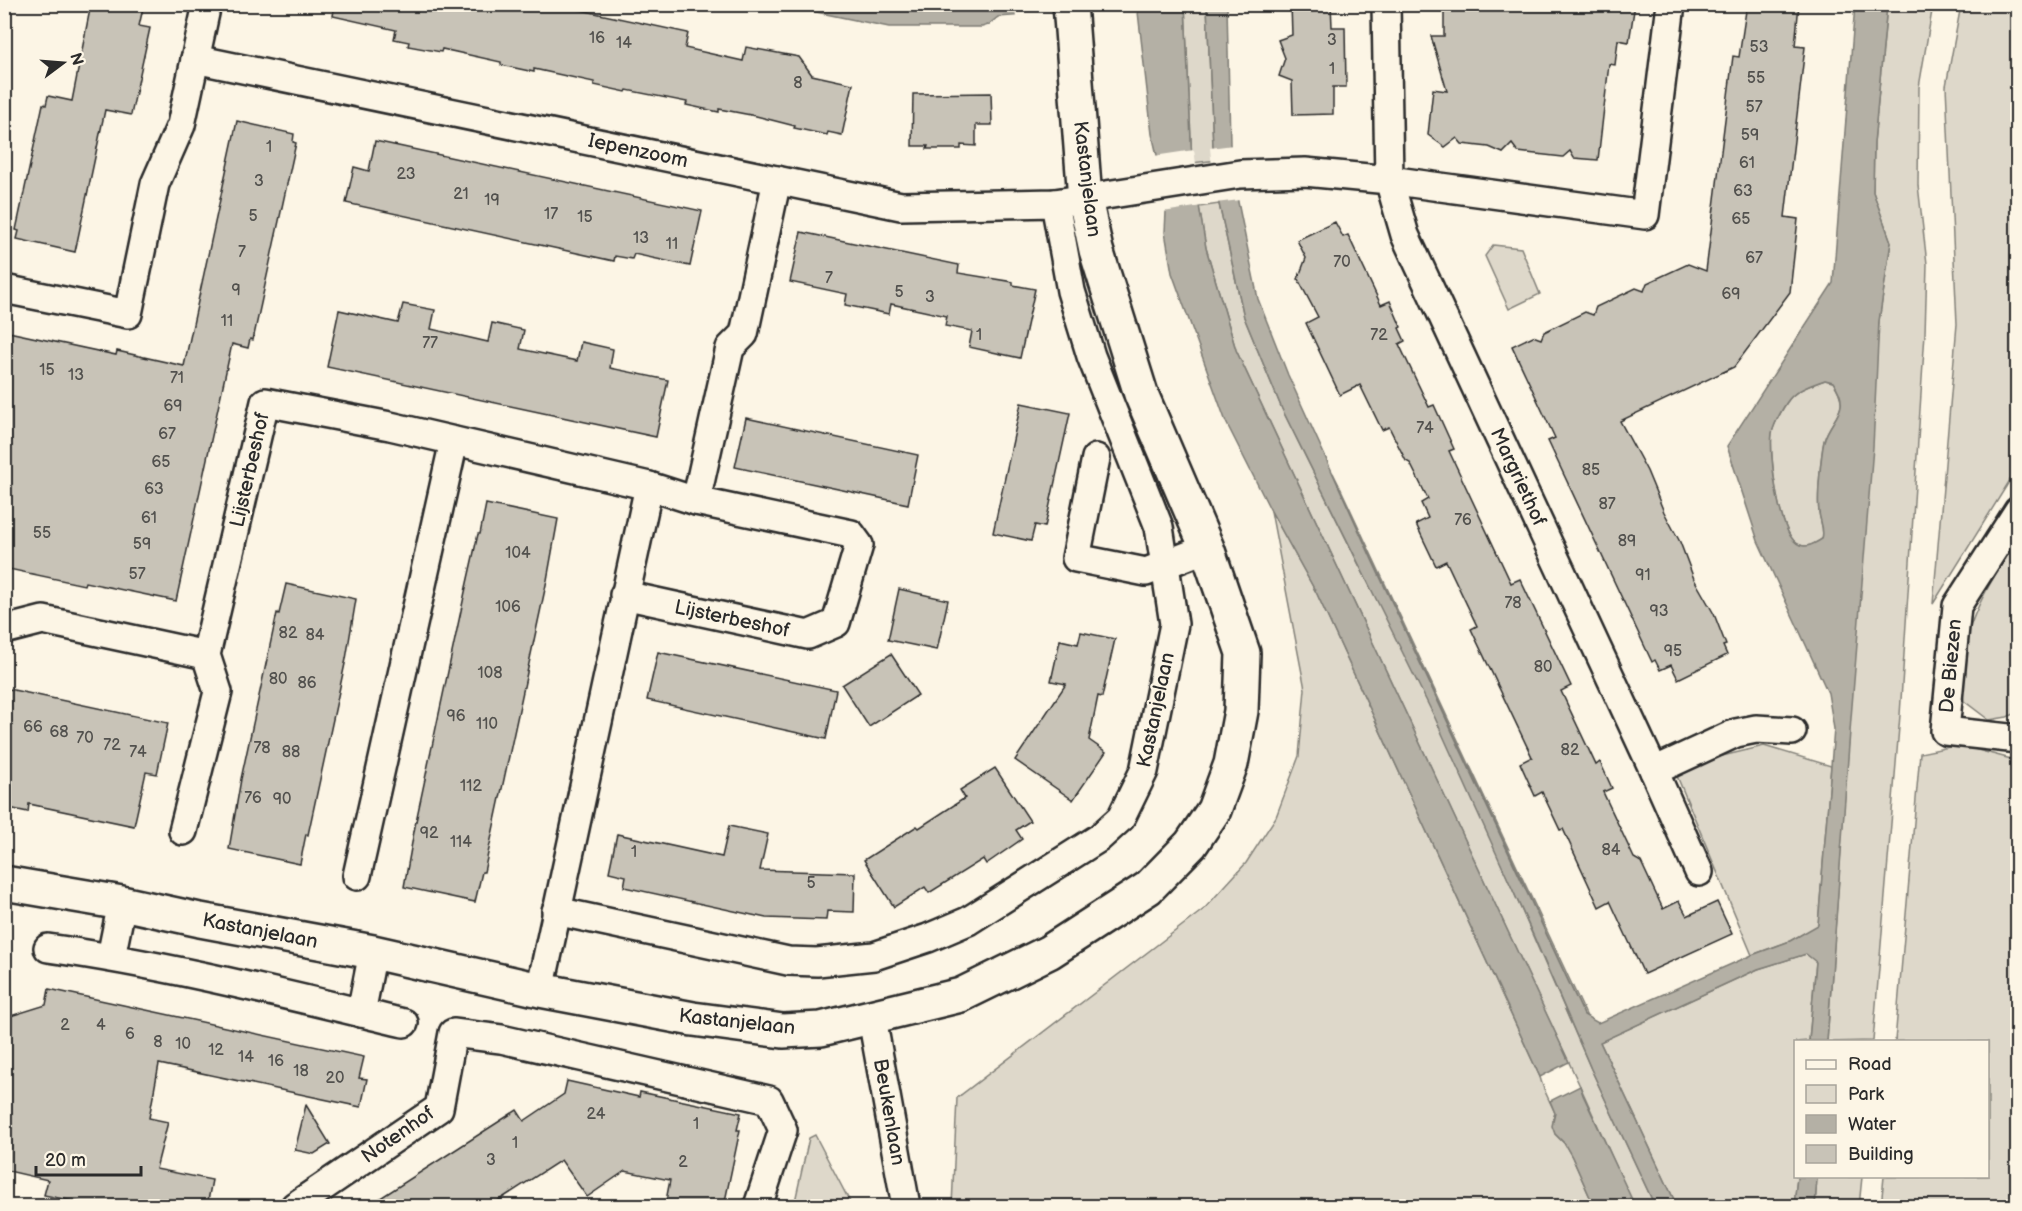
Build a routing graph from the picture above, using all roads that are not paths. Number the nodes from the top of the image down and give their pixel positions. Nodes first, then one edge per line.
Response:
1 (207, 4) edge
2 (1386, 4) edge
3 (1671, 4) edge
4 (1071, 12) edge
5 (195, 59) junction
6 (777, 180) junction
7 (1389, 180) junction
8 (1070, 201) junction
9 (4, 289) edge
10 (454, 441) junction
11 (1096, 458) dead end
12 (649, 486) junction
13 (696, 501) junction
14 (2018, 510) edge
15 (1207, 548) junction
16 (1165, 566) junction
17 (624, 596) junction
18 (4, 630) edge
19 (206, 655) junction
20 (1792, 731) dead end
21 (2018, 739) edge
22 (1654, 771) junction
23 (183, 831) dead end
24 (1699, 872) dead end
25 (357, 876) dead end
26 (4, 883) edge
27 (122, 903) junction
28 (556, 911) junction
29 (48, 948) dead end
30 (373, 952) junction
31 (111, 957) junction
32 (540, 990) junction
33 (361, 1013) junction
34 (872, 1018) junction
35 (404, 1023) dead end
36 (295, 1206) edge
37 (758, 1206) edge
38 (906, 1206) edge

1 - 5 street
2 - 7 street, Margriethof
3 - 7 street
4 - 8 street, Kastanjelaan
5 - 6 street, Iepenzoom
5 - 9 street
6 - 8 street, Iepenzoom
6 - 13 street
7 - 8 street
7 - 22 street, Margriethof
8 - 15 street, Kastanjelaan
8 - 16 street, Kastanjelaan
10 - 12 street, Lijsterbeshof
10 - 19 street, Lijsterbeshof
10 - 25 street
11 - 16 street
12 - 13 street, Lijsterbeshof
12 - 17 street
13 - 17 street, Lijsterbeshof
14 - 21 street, De Biezen
15 - 16 street
15 - 34 street, Kastanjelaan
16 - 28 street, Kastanjelaan
17 - 28 street
18 - 19 street
19 - 23 street
20 - 22 street
22 - 24 street, Margriethof
26 - 27 street, Kastanjelaan
27 - 30 street, Kastanjelaan
27 - 31 street
28 - 32 street
29 - 31 street
30 - 32 street, Kastanjelaan
30 - 33 street
31 - 33 street
32 - 34 street, Kastanjelaan
33 - 35 street
34 - 38 street, Beukenlaan
36 - 37 street, Notenhof

